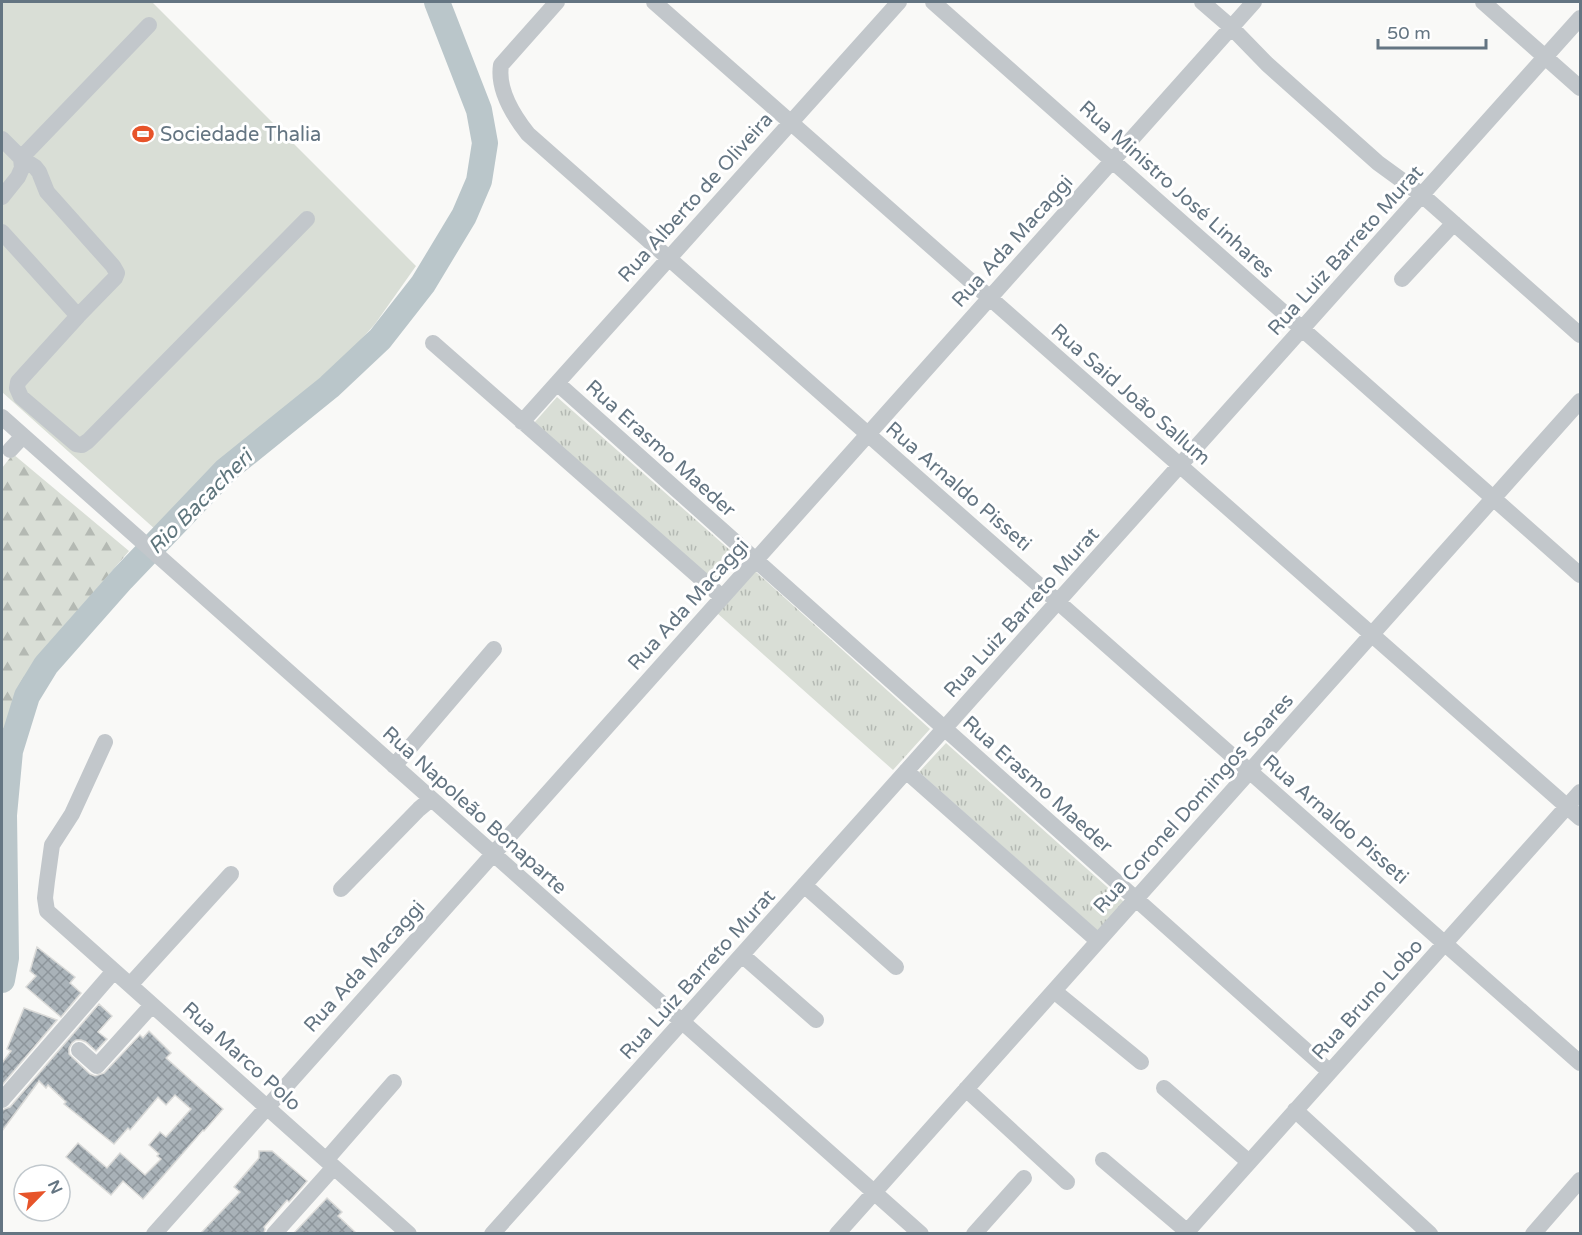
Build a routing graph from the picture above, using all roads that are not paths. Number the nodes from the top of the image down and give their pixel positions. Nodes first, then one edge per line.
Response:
1 (557, 2) edge
2 (654, 2) edge
3 (899, 2) edge
4 (933, 2) edge
5 (1202, 2) edge
6 (1254, 2) edge
7 (1483, 2) edge
8 (1581, 18) edge
9 (149, 25) dead end
10 (1231, 27) junction
11 (1546, 57) junction
12 (1581, 88) edge
13 (791, 122) junction
14 (2, 139) edge
15 (21, 158) junction
16 (1112, 160) junction
17 (1422, 195) junction
18 (2, 197) edge
19 (307, 219) dead end
20 (1454, 223) junction
21 (2, 232) edge
22 (669, 258) junction
23 (1402, 279) dead end
24 (989, 298) junction
25 (78, 316) junction
26 (1302, 329) junction
27 (1581, 335) edge
28 (433, 343) dead end
29 (557, 383) junction
30 (1581, 401) edge
31 (2, 417) edge
32 (522, 422) junction
33 (868, 434) junction
34 (23, 436) junction
35 (10, 450) dead end
36 (1180, 465) junction
37 (1494, 498) junction
38 (755, 560) junction
39 (1581, 575) edge
40 (722, 597) junction
41 (1058, 602) junction
42 (1372, 634) junction
43 (494, 650) dead end
44 (944, 729) junction
45 (105, 742) dead end
46 (394, 766) junction
47 (906, 771) junction
48 (1250, 771) junction
49 (1581, 792) edge
50 (431, 799) junction
51 (1568, 807) junction
52 (1581, 818) edge
53 (493, 854) junction
54 (231, 874) dead end
55 (804, 885) junction
56 (341, 889) dead end
57 (1136, 899) junction
58 (1098, 941) junction
59 (1445, 943) junction
60 (742, 955) junction
61 (896, 967) dead end
62 (114, 970) junction
63 (130, 985) junction
64 (1054, 990) junction
65 (152, 1005) junction
66 (816, 1020) dead end
67 (682, 1022) junction
68 (79, 1050) dead end
69 (1141, 1062) dead end
70 (1581, 1063) edge
71 (1330, 1072) junction
72 (394, 1082) dead end
73 (1164, 1088) dead end
74 (966, 1089) junction
75 (2, 1100) edge
76 (267, 1107) junction
77 (1295, 1110) junction
78 (1103, 1160) dead end
79 (1249, 1162) junction
80 (330, 1164) junction
81 (1024, 1178) dead end
82 (1581, 1180) edge
83 (1067, 1182) dead end
84 (874, 1192) junction
85 (1187, 1232) edge
86 (154, 1233) edge
87 (274, 1233) edge
88 (409, 1233) edge
89 (492, 1233) edge
90 (837, 1233) edge
91 (921, 1233) edge
92 (974, 1233) edge
93 (1430, 1233) edge
94 (1533, 1233) edge

1 - 22 street, Rua Arnaldo Pisseti
2 - 13 street, Rua Said João Sallum
3 - 13 street, Rua Alberto de Oliveira
4 - 16 street, Rua Ministro José Linhares
5 - 10 street
6 - 10 street, Rua Ada Macaggi
7 - 11 street
8 - 11 street, Rua Luiz Barreto Murat
9 - 15 street
10 - 16 street, Rua Ada Macaggi
10 - 17 street
11 - 12 street
11 - 17 street, Rua Luiz Barreto Murat
13 - 22 street, Rua Alberto de Oliveira
13 - 24 street, Rua Said João Sallum
14 - 15 street
15 - 18 street
15 - 25 street
16 - 24 street, Rua Ada Macaggi
16 - 26 street, Rua Ministro José Linhares
17 - 20 street
17 - 26 street, Rua Luiz Barreto Murat
19 - 25 street
20 - 23 street
20 - 27 street
21 - 25 street
22 - 29 street, Rua Alberto de Oliveira
22 - 33 street, Rua Arnaldo Pisseti
24 - 33 street, Rua Ada Macaggi
24 - 36 street, Rua Said João Sallum
26 - 36 street, Rua Luiz Barreto Murat
26 - 37 street, Rua Ministro José Linhares
28 - 32 street
29 - 32 street, Rua Alberto de Oliveira
29 - 38 street, Rua Erasmo Maeder
30 - 37 street, Rua Coronel Domingos Soares
31 - 34 street, Rua Napoleão Bonaparte
32 - 40 street
33 - 38 street, Rua Ada Macaggi
33 - 41 street, Rua Arnaldo Pisseti
34 - 35 street
34 - 46 street, Rua Napoleão Bonaparte
36 - 41 street, Rua Luiz Barreto Murat
36 - 42 street, Rua Said João Sallum
37 - 39 street, Rua Ministro José Linhares
37 - 42 street, Rua Coronel Domingos Soares
38 - 40 street, Rua Ada Macaggi
38 - 44 street, Rua Erasmo Maeder
40 - 53 street, Rua Ada Macaggi
41 - 44 street, Rua Luiz Barreto Murat
41 - 48 street, Rua Arnaldo Pisseti
42 - 48 street, Rua Coronel Domingos Soares
42 - 51 street, Rua Said João Sallum
43 - 46 street
44 - 47 street, Rua Luiz Barreto Murat
44 - 57 street, Rua Erasmo Maeder
45 - 62 street, Rua Marco Polo
46 - 50 street, Rua Napoleão Bonaparte
47 - 55 street, Rua Luiz Barreto Murat
47 - 58 street
48 - 57 street, Rua Coronel Domingos Soares
48 - 59 street, Rua Arnaldo Pisseti
49 - 51 street, Rua Bruno Lobo
50 - 53 street, Rua Napoleão Bonaparte
50 - 56 street
51 - 52 street, Rua Said João Sallum
51 - 59 street, Rua Bruno Lobo
53 - 67 street, Rua Napoleão Bonaparte
53 - 76 street, Rua Ada Macaggi
54 - 63 street
55 - 60 street, Rua Luiz Barreto Murat
55 - 61 street
57 - 58 street, Rua Coronel Domingos Soares
57 - 71 street, Rua Erasmo Maeder
58 - 64 street, Rua Coronel Domingos Soares
59 - 70 street, Rua Arnaldo Pisseti
59 - 71 street, Rua Bruno Lobo
60 - 66 street
60 - 67 street, Rua Luiz Barreto Murat
62 - 63 street, Rua Marco Polo
62 - 75 street
63 - 65 street, Rua Marco Polo
64 - 69 street
64 - 74 street, Rua Coronel Domingos Soares
65 - 68 street
65 - 76 street, Rua Marco Polo
67 - 84 street, Rua Napoleão Bonaparte
67 - 89 street, Rua Luiz Barreto Murat
71 - 77 street, Rua Bruno Lobo
72 - 80 street
73 - 79 street
74 - 83 street
74 - 84 street, Rua Coronel Domingos Soares
76 - 80 street, Rua Marco Polo
76 - 86 street, Rua Ada Macaggi
77 - 79 street, Rua Bruno Lobo
77 - 93 street
78 - 85 street
79 - 85 street, Rua Bruno Lobo
80 - 87 street
80 - 88 street, Rua Marco Polo
81 - 92 street
82 - 94 street
84 - 90 street, Rua Coronel Domingos Soares
84 - 91 street, Rua Napoleão Bonaparte

